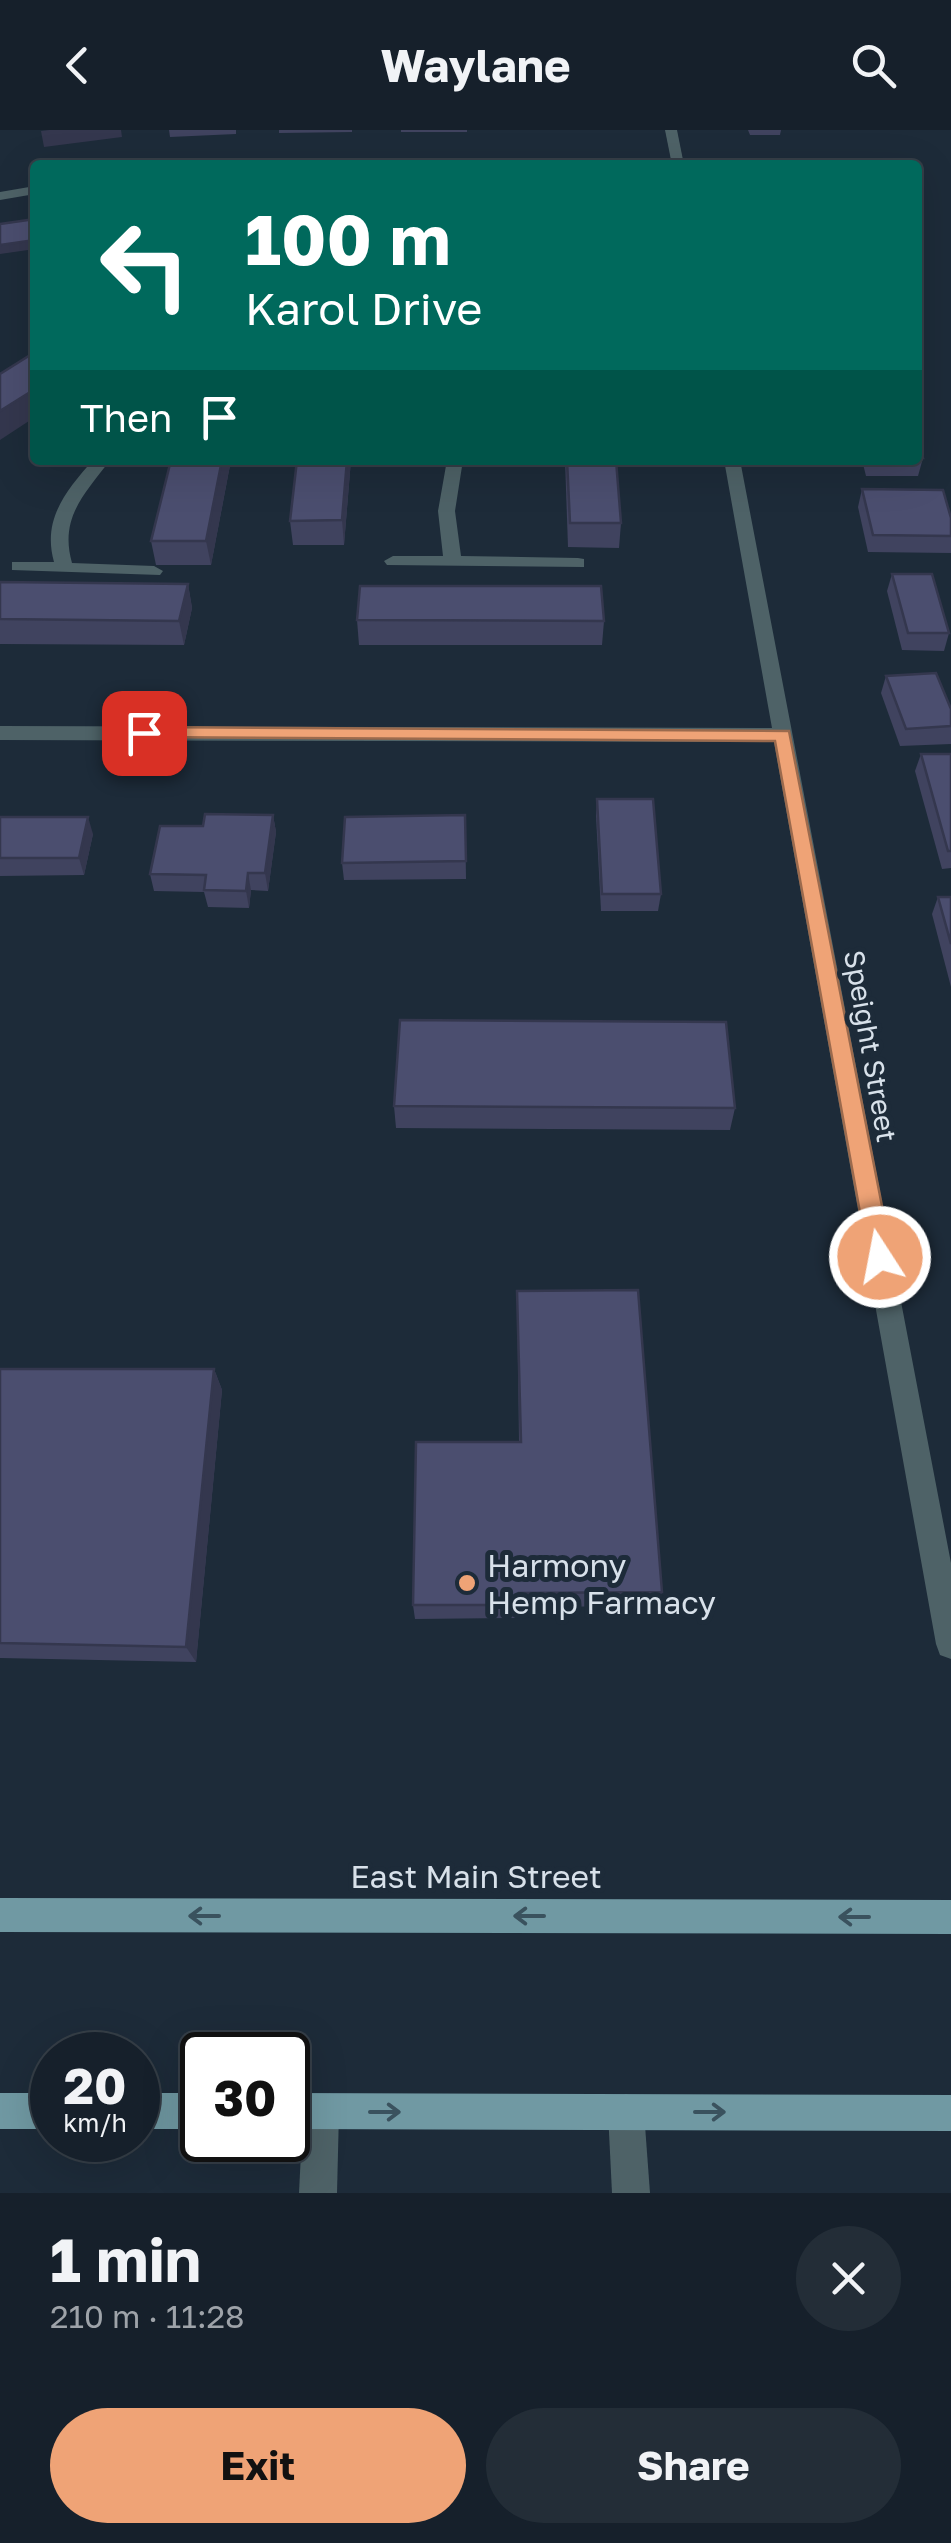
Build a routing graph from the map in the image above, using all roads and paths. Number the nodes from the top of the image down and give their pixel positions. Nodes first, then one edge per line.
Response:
1 (671, 130) edge
2 (677, 160) edge
3 (30, 191) edge
4 (0, 196) edge
5 (98, 465) edge
6 (453, 465) edge
7 (733, 465) edge
8 (393, 561) dead end
9 (453, 562) junction
10 (578, 563) dead end
11 (18, 566) dead end
12 (64, 567) junction
13 (154, 571) edge
14 (0, 733) edge
15 (783, 736) junction
16 (951, 1644) edge
17 (0, 1916) edge
18 (951, 1917) edge
19 (0, 2111) edge
20 (30, 2112) edge
21 (310, 2112) edge
22 (626, 2112) junction
23 (951, 2113) edge
24 (310, 2147) edge
25 (318, 2193) edge
26 (631, 2193) edge

1 - 2 street
3 - 4 street
5 - 12 street
6 - 9 street
7 - 15 street, Speight Street
8 - 9 street
9 - 10 street
11 - 12 street
12 - 13 street
14 - 15 street
15 - 16 street, Speight Street
18 -> 17 main road, East Main Street
19 - 20 main road
21 -> 22 main road
22 -> 23 main road
22 - 26 street
24 - 25 street

